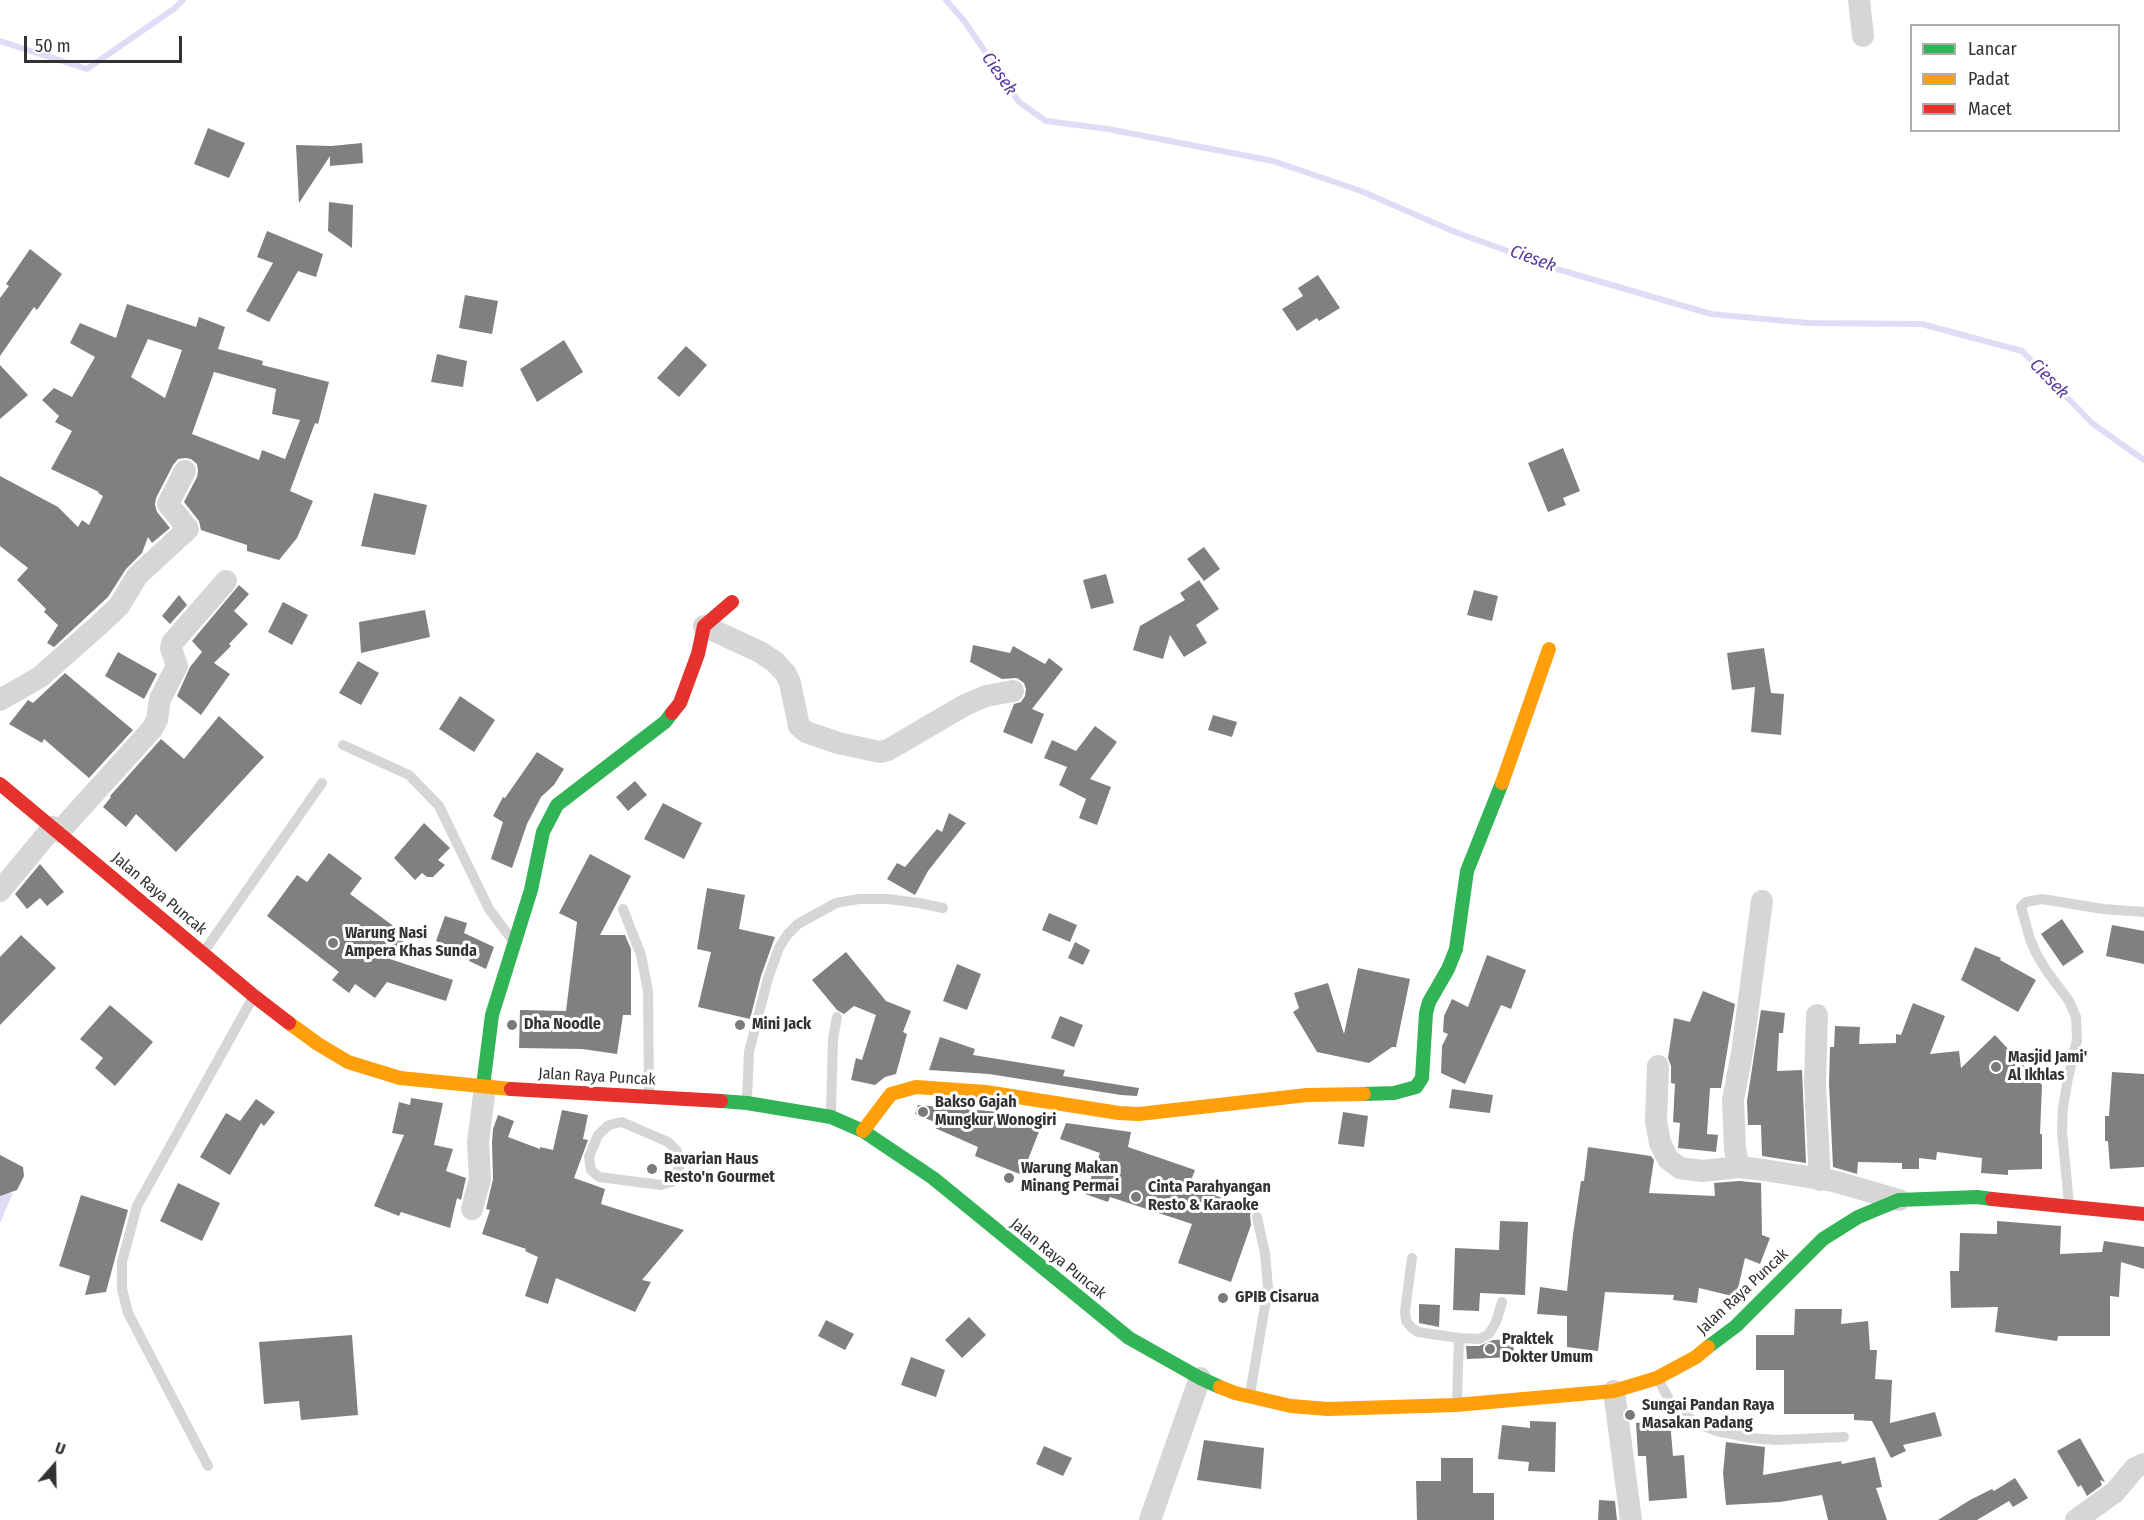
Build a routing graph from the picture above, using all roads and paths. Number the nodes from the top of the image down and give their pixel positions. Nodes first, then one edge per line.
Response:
1 (1859, 0) edge
2 (1863, 36) dead end
3 (185, 471) dead end
4 (226, 581) dead end
5 (732, 602) dead end
6 (704, 626) junction
7 (1549, 650) dead end
8 (1014, 691) dead end
9 (0, 700) edge
10 (343, 745) dead end
11 (322, 783) dead end
12 (0, 784) edge
13 (56, 830) junction
14 (0, 891) edge
15 (1762, 901) dead end
16 (943, 908) dead end
17 (623, 909) dead end
18 (2144, 912) edge
19 (514, 942) junction
20 (203, 953) junction
21 (254, 996) junction
22 (1817, 1016) dead end
23 (837, 1017) dead end
24 (1659, 1066) dead end
25 (484, 1086) junction
26 (649, 1096) junction
27 (747, 1103) junction
28 (624, 1109) junction
29 (831, 1117) junction
30 (863, 1131) junction
31 (1739, 1167) junction
32 (1820, 1180) junction
33 (1899, 1200) junction
34 (2069, 1208) junction
35 (472, 1209) dead end
36 (2144, 1214) edge
37 (1257, 1217) dead end
38 (1412, 1257) dead end
39 (1502, 1302) dead end
40 (1459, 1338) junction
41 (1200, 1378) junction
42 (1657, 1378) junction
43 (1614, 1391) junction
44 (1249, 1397) junction
45 (1456, 1405) junction
46 (1844, 1437) dead end
47 (2144, 1464) edge
48 (208, 1466) dead end
49 (1150, 1520) edge
50 (1631, 1520) edge
51 (2076, 1520) edge

1 - 2 street
3 - 9 street
4 - 13 street
5 - 6 main road
6 - 8 street
6 - 19 main road
7 - 30 main road
10 - 19 lane
11 - 20 lane
12 - 13 main road, Jalan Raya Puncak
13 - 14 street
13 - 20 main road, Jalan Raya Puncak
15 - 31 street
16 - 27 lane
17 - 26 lane
18 - 34 lane
19 - 25 main road
20 - 21 main road, Jalan Raya Puncak
21 - 25 main road, Jalan Raya Puncak
21 - 48 lane
22 - 32 street
23 - 29 lane
24 - 31 street
25 - 28 main road, Jalan Raya Puncak
25 - 35 street
26 - 27 main road, Jalan Raya Puncak
26 - 28 main road, Jalan Raya Puncak
27 - 29 main road, Jalan Raya Puncak
28 - 28 lane
29 - 30 main road, Jalan Raya Puncak
30 - 41 main road, Jalan Raya Puncak
31 - 32 street
32 - 33 street
33 - 34 main road, Jalan Raya Puncak
33 - 42 main road, Jalan Raya Puncak
34 - 36 main road, Jalan Raya Puncak
37 - 44 lane
38 - 40 lane
39 - 40 lane
40 - 45 lane
41 - 44 main road, Jalan Raya Puncak
41 - 49 street
42 - 43 main road, Jalan Raya Puncak
42 - 46 lane
43 - 45 main road, Jalan Raya Puncak
43 - 50 street
44 - 45 main road, Jalan Raya Puncak
47 - 51 street

